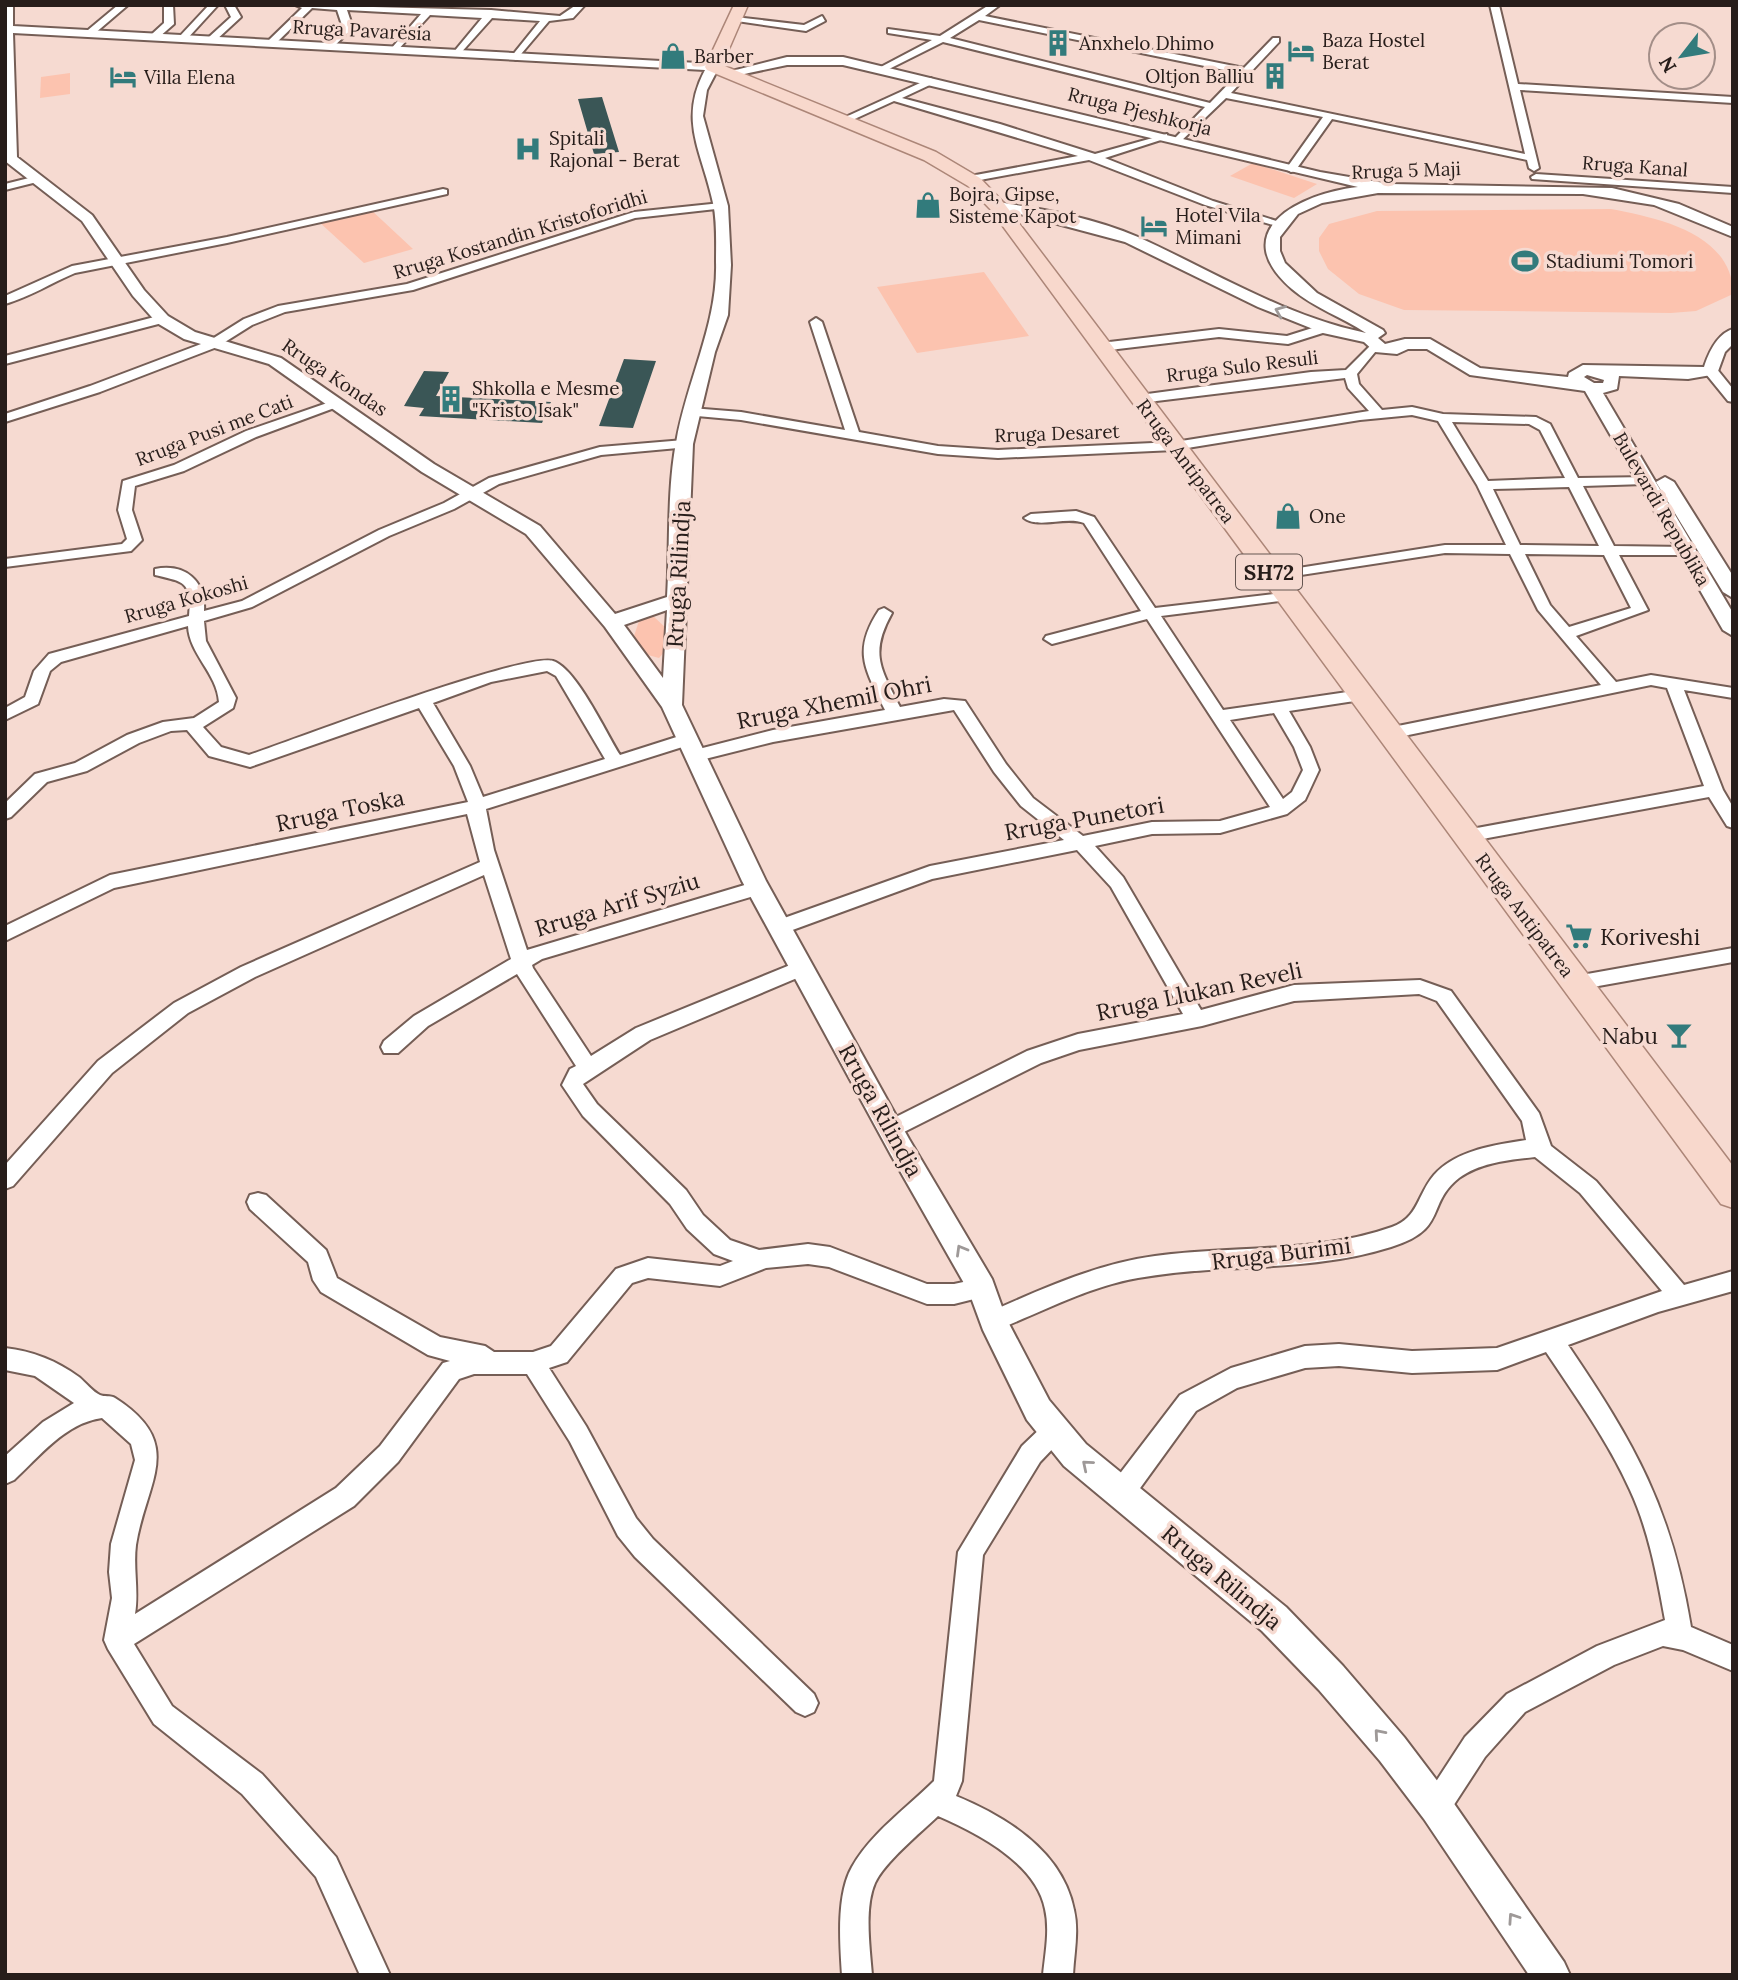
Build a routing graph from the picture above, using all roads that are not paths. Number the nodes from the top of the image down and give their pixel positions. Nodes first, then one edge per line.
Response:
1 (7, 5) edge
2 (124, 5) edge
3 (168, 5) edge
4 (214, 5) edge
5 (229, 5) edge
6 (299, 5) edge
7 (581, 5) edge
8 (1494, 5) edge
9 (309, 6) edge
10 (992, 6) edge
11 (341, 7) junction
12 (428, 12) junction
13 (491, 13) junction
14 (738, 13) edge
15 (978, 17) junction
16 (547, 18) junction
17 (822, 19) dead end
18 (8, 30) junction
19 (891, 30) dead end
20 (91, 32) junction
21 (155, 36) junction
22 (183, 37) junction
23 (212, 39) junction
24 (942, 39) junction
25 (1276, 40) dead end
26 (271, 43) junction
27 (331, 46) junction
28 (395, 50) junction
29 (458, 54) junction
30 (516, 57) junction
31 (882, 69) junction
32 (722, 70) junction
33 (1245, 71) junction
34 (931, 81) junction
35 (1514, 88) junction
36 (1223, 94) junction
37 (896, 99) junction
38 (1733, 100) edge
39 (1212, 106) junction
40 (1329, 115) junction
41 (844, 120) junction
42 (1163, 136) junction
43 (1179, 140) junction
44 (8, 158) edge
45 (1093, 158) junction
46 (1531, 158) junction
47 (1291, 169) junction
48 (37, 179) junction
49 (969, 179) junction
50 (1537, 184) junction
51 (1680, 186) junction
52 (5, 187) edge
53 (1389, 188) junction
54 (1733, 190) edge
55 (443, 192) dead end
56 (721, 206) junction
57 (997, 206) junction
58 (1689, 212) junction
59 (1280, 224) junction
60 (1733, 233) edge
61 (118, 263) junction
62 (5, 300) edge
63 (162, 318) junction
64 (816, 322) dead end
65 (1325, 328) junction
66 (1733, 334) edge
67 (1373, 339) junction
68 (213, 344) junction
69 (1101, 347) junction
70 (5, 360) edge
71 (1711, 371) junction
72 (1350, 374) junction
73 (1596, 381) junction
74 (1733, 398) edge
75 (1140, 399) junction
76 (338, 404) junction
77 (691, 412) junction
78 (1379, 414) junction
79 (5, 418) edge
80 (1443, 418) junction
81 (855, 438) junction
82 (684, 444) junction
83 (1175, 446) junction
84 (1645, 481) junction
85 (1573, 484) junction
86 (1484, 485) junction
87 (470, 493) junction
88 (1031, 519) dead end
89 (1514, 548) junction
90 (1608, 550) junction
91 (1686, 551) junction
92 (5, 563) edge
93 (160, 572) dead end
94 (1280, 586) junction
95 (1733, 592) edge
96 (676, 601) junction
97 (884, 613) dead end
98 (1150, 613) junction
99 (196, 618) junction
100 (612, 623) junction
101 (1733, 630) edge
102 (1564, 635) junction
103 (1052, 639) dead end
104 (1673, 683) junction
105 (1612, 687) junction
106 (1733, 693) edge
107 (1361, 695) junction
108 (423, 701) junction
109 (671, 705) junction
110 (1278, 707) junction
111 (895, 713) junction
112 (5, 715) edge
113 (1218, 716) junction
114 (192, 724) junction
115 (1389, 733) junction
116 (693, 747) junction
117 (615, 761) junction
118 (1714, 790) junction
119 (478, 806) junction
120 (1281, 810) junction
121 (5, 813) edge
122 (1733, 822) edge
123 (1466, 836) junction
124 (1077, 843) junction
125 (491, 864) junction
126 (758, 888) junction
127 (780, 928) junction
128 (5, 934) edge
129 (1733, 955) edge
130 (521, 962) junction
131 (802, 968) junction
132 (1576, 983) junction
133 (1196, 1019) junction
134 (391, 1047) dead end
135 (588, 1068) junction
136 (891, 1129) junction
137 (1541, 1147) junction
138 (5, 1180) edge
139 (1733, 1193) edge
140 (258, 1202) dead end
141 (758, 1260) junction
142 (1733, 1281) edge
143 (982, 1288) junction
144 (1679, 1295) junction
145 (993, 1321) junction
146 (1552, 1341) junction
147 (5, 1359) edge
148 (522, 1362) junction
149 (96, 1407) junction
150 (1053, 1432) junction
151 (5, 1472) edge
152 (1121, 1493) junction
153 (1679, 1636) junction
154 (117, 1640) junction
155 (1733, 1658) edge
156 (805, 1703) dead end
157 (936, 1801) junction
158 (1436, 1807) junction
159 (375, 1975) edge
160 (857, 1975) edge
161 (1058, 1975) edge
162 (1551, 1975) edge

1 - 18 street, Rruga Kondas
2 - 20 street
3 - 21 street
4 - 22 street
5 - 23 street
6 - 9 street
7 - 16 street
8 - 35 street
9 - 11 street
9 - 26 street
10 - 15 street
11 - 12 street
11 - 27 street
12 - 13 street
12 - 28 street
13 - 16 street
13 - 29 street
14 - 17 street
14 - 32 main road
15 - 24 street
15 - 33 street
16 - 30 street
18 - 20 street, Rruga Pavarësia
18 - 44 street, Rruga Kondas
19 - 24 street
20 - 21 street, Rruga Pavarësia
21 - 22 street, Rruga Pavarësia
22 - 23 street, Rruga Pavarësia
23 - 26 street, Rruga Pavarësia
24 - 31 street
24 - 39 street
25 - 33 street
26 - 27 street, Rruga Pavarësia
27 - 28 street, Rruga Pavarësia
28 - 29 street, Rruga Pavarësia
29 - 30 street, Rruga Pavarësia
30 - 32 street, Rruga Pavarësia
31 - 32 street, Rruga Pavarësia
31 - 34 street, Rruga Pjeshkorja
32 - 41 main road, Rruga Antipatrea / SH72
32 - 56 street, Rruga Rilindja
33 - 36 street
34 - 37 street
34 - 42 street, Rruga Pjeshkorja
35 - 38 street
35 - 46 street
36 - 39 street
36 - 40 street
37 - 41 street
37 - 45 street
39 - 43 street
40 - 46 street
40 - 47 street
41 - 49 main road, Rruga Antipatrea / SH72
42 - 43 street, Rruga Pjeshkorja
42 - 45 street
43 - 47 street, Rruga Pjeshkorja
44 - 48 street, Rruga Kondas
45 - 49 street
45 - 59 street
46 - 50 street
47 - 53 street, Rruga Pjeshkorja
48 - 52 street
48 - 61 street, Rruga Kondas
49 - 57 main road, Rruga Antipatrea / SH72
50 - 51 street, Rruga Kanal
50 - 53 street, Rruga 5 Maji
50 - 58 street, Rruga 5 Maji
51 - 54 street, Rruga Kanal
51 - 58 street
53 - 59 street, Rruga 5 Maji
55 - 61 street
56 - 68 street, Rruga Kostandin Kristoforidhi
56 - 77 street, Rruga Rilindja
65 -> 57 street
57 - 69 main road, Rruga Antipatrea / SH72
58 - 60 street, Rruga 5 Maji
59 - 67 street
61 - 62 street
61 - 63 street, Rruga Kondas
63 - 68 street, Rruga Kondas
63 - 70 street
64 - 81 street
65 - 67 street
65 - 69 street
66 - 71 street
67 - 72 street
67 - 73 street
68 - 76 street, Rruga Kondas
68 - 79 street, Rruga Kostandin Kristoforidhi
69 - 75 main road, Rruga Antipatrea / SH72
71 - 73 street
71 - 74 street
72 - 75 street, Rruga Sulo Resuli
72 - 78 street
73 - 84 street, Bulevardi Republika
73 - 95 street, Bulevardi Republika
75 - 83 main road, Rruga Antipatrea / SH72
76 - 87 street, Rruga Kondas
76 - 92 street, Rruga Pusi me Cati
77 - 81 street, Rruga Desaret
77 - 82 street, Rruga Rilindja
78 - 80 street, Rruga Desaret
78 - 83 street, Rruga Desaret
80 - 85 street, Rruga Desaret
80 - 86 street
81 - 83 street, Rruga Desaret
82 - 87 street, Rruga Kokoshi
82 - 96 street, Rruga Rilindja
83 - 94 main road, Rruga Antipatrea / SH72
84 - 85 street
84 - 91 street, Bulevardi Republika
85 - 86 street
85 - 90 street
86 - 89 street
87 - 99 street, Rruga Kokoshi
87 - 100 street, Rruga Kondas
88 - 98 street
89 - 90 street
89 - 94 street
89 - 102 street
90 - 91 street
90 - 102 street
91 - 101 street, Bulevardi Republika
93 - 99 street
94 - 98 street
94 - 107 main road, Rruga Antipatrea / SH72
96 - 100 street
96 - 109 street, Rruga Rilindja
97 - 111 street
98 - 103 street
98 - 113 street
99 - 112 street, Rruga Kokoshi
99 - 114 street
100 - 109 street, Rruga Kondas
102 - 105 street
104 - 105 street
104 - 106 street
104 - 118 street
105 - 115 street
107 - 110 street
107 - 115 main road, Rruga Antipatrea / SH72
108 - 114 street
108 - 117 street
108 - 119 street
109 - 116 street, Rruga Rilindja
110 - 113 street
110 - 120 street
111 - 116 street, Rruga Xhemil Ohri
111 - 124 street, Rruga Xhemil Ohri
113 - 120 street
114 - 121 street
115 - 123 main road, Rruga Antipatrea / SH72
116 - 117 street, Rruga Toska
116 - 126 street, Rruga Rilindja
117 - 119 street, Rruga Toska
118 - 122 street
118 - 123 street
119 - 125 street
119 - 128 street, Rruga Toska
120 - 124 street, Rruga Punetori
123 - 132 main road, Rruga Antipatrea / SH72
124 - 127 street, Rruga Punetori
124 - 133 street, Rruga Xhemil Ohri
125 - 130 street
125 - 138 street
126 - 127 street, Rruga Rilindja
126 - 130 street, Rruga Arif Syziu
127 - 131 street, Rruga Rilindja
129 - 132 street
130 - 134 street, Rruga Arif Syziu
130 - 135 street
131 - 135 street
131 - 136 street, Rruga Rilindja
132 - 139 main road, Rruga Antipatrea / SH72
133 - 136 street, Rruga Llukan Reveli
133 - 137 street, Rruga Llukan Reveli
135 - 141 street
143 -> 136 street, Rruga Rilindja
137 - 144 street, Rruga Llukan Reveli
137 - 145 street, Rruga Burimi
140 - 148 street
141 - 143 street
141 - 148 street
142 - 144 street
143 - 145 street, Rruga Rilindja
144 - 146 street
145 - 150 street, Rruga Rilindja
146 - 152 street
146 - 153 street
147 - 149 street
148 - 154 street
148 - 156 street
149 - 151 street
149 - 154 street
152 -> 150 street, Rruga Rilindja
150 - 157 street
158 -> 152 street, Rruga Rilindja
153 - 155 street
153 - 158 street
154 - 159 street
157 - 160 street
157 - 161 street
162 -> 158 street, Rruga Rilindja

